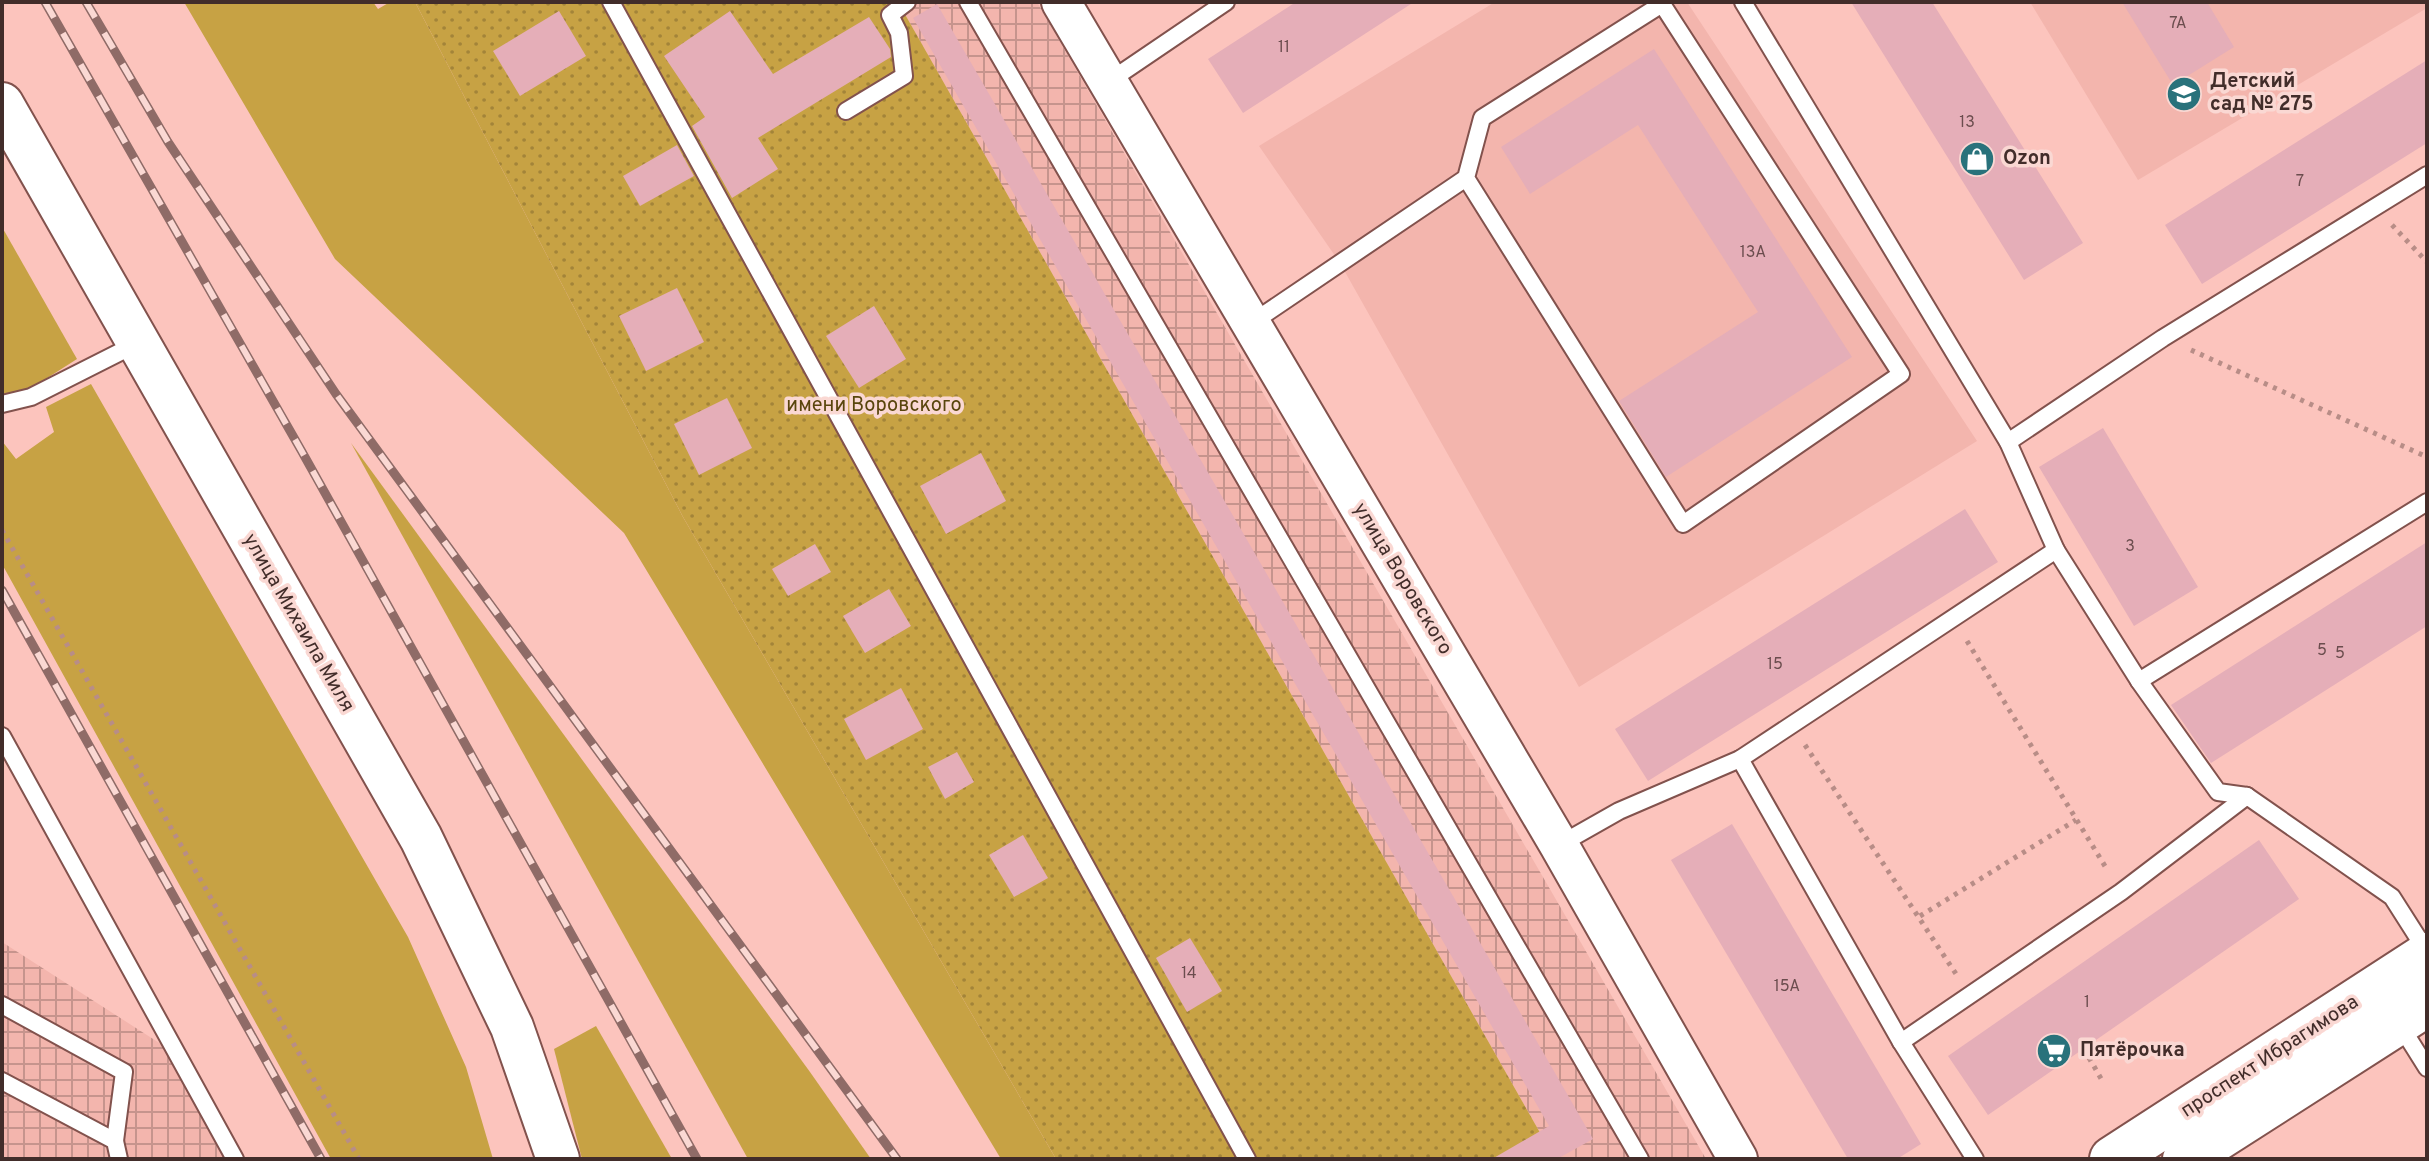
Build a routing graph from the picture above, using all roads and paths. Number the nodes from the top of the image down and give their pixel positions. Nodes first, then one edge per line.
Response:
1 (611, 2) edge
2 (907, 2) edge
3 (968, 2) edge
4 (1061, 2) edge
5 (1226, 2) edge
6 (1743, 2) edge
7 (1108, 82) junction
8 (2, 104) edge
9 (846, 111) dead end
10 (2427, 175) edge
11 (1466, 178) junction
12 (2376, 207) junction
13 (2427, 262) edge
14 (1250, 324) junction
15 (2163, 338) junction
16 (138, 343) junction
17 (2, 404) edge
18 (2008, 442) junction
19 (2427, 457) edge
20 (2427, 502) edge
21 (2, 530) edge
22 (2056, 550) junction
23 (1954, 620) junction
24 (2139, 681) junction
25 (1793, 727) junction
26 (2, 736) edge
27 (1740, 759) junction
28 (2247, 796) junction
29 (2076, 820) junction
30 (1559, 845) junction
31 (2121, 892) junction
32 (1920, 916) junction
33 (2427, 953) edge
34 (1970, 995) junction
35 (2, 1005) edge
36 (2413, 1013) edge
37 (1901, 1042) junction
38 (2084, 1049) dead end
39 (2427, 1068) edge
40 (2, 1081) edge
41 (2103, 1082) dead end
42 (115, 1141) junction
43 (119, 1159) edge
44 (235, 1159) edge
45 (359, 1159) edge
46 (558, 1159) edge
47 (1247, 1159) edge
48 (1640, 1159) edge
49 (1738, 1159) edge
50 (1975, 1159) edge
51 (2112, 1159) edge
52 (2185, 1159) edge

1 - 47 lane
2 - 9 lane
3 - 48 lane
4 - 7 street, улица Воровского
5 - 7 lane
6 - 18 lane
7 - 14 street, улица Воровского
8 - 16 main road, улица Михаила Миля
10 - 12 lane
11 - 11 lane
11 - 14 lane
12 - 13 path
12 - 15 lane
14 - 30 street, улица Воровского
15 - 18 lane
15 - 19 path
16 - 17 lane
16 - 46 main road, улица Михаила Миля
18 - 22 lane
20 - 24 lane
21 - 45 path
22 - 23 lane
22 - 24 lane
23 - 25 lane
23 - 29 path
24 - 28 lane
25 - 27 lane
25 - 32 path
26 - 44 lane
27 - 30 lane
27 - 37 lane
28 - 31 lane
28 - 33 lane
29 - 31 path
29 - 32 path
30 - 49 street, улица Воровского
31 - 34 lane
32 - 34 path
33 - 51 main road, проспект Ибрагимова
34 - 37 lane
35 - 42 lane
36 - 39 lane
36 - 52 main road, проспект Ибрагимова
37 - 50 lane
38 - 41 path
40 - 42 lane
42 - 43 lane

